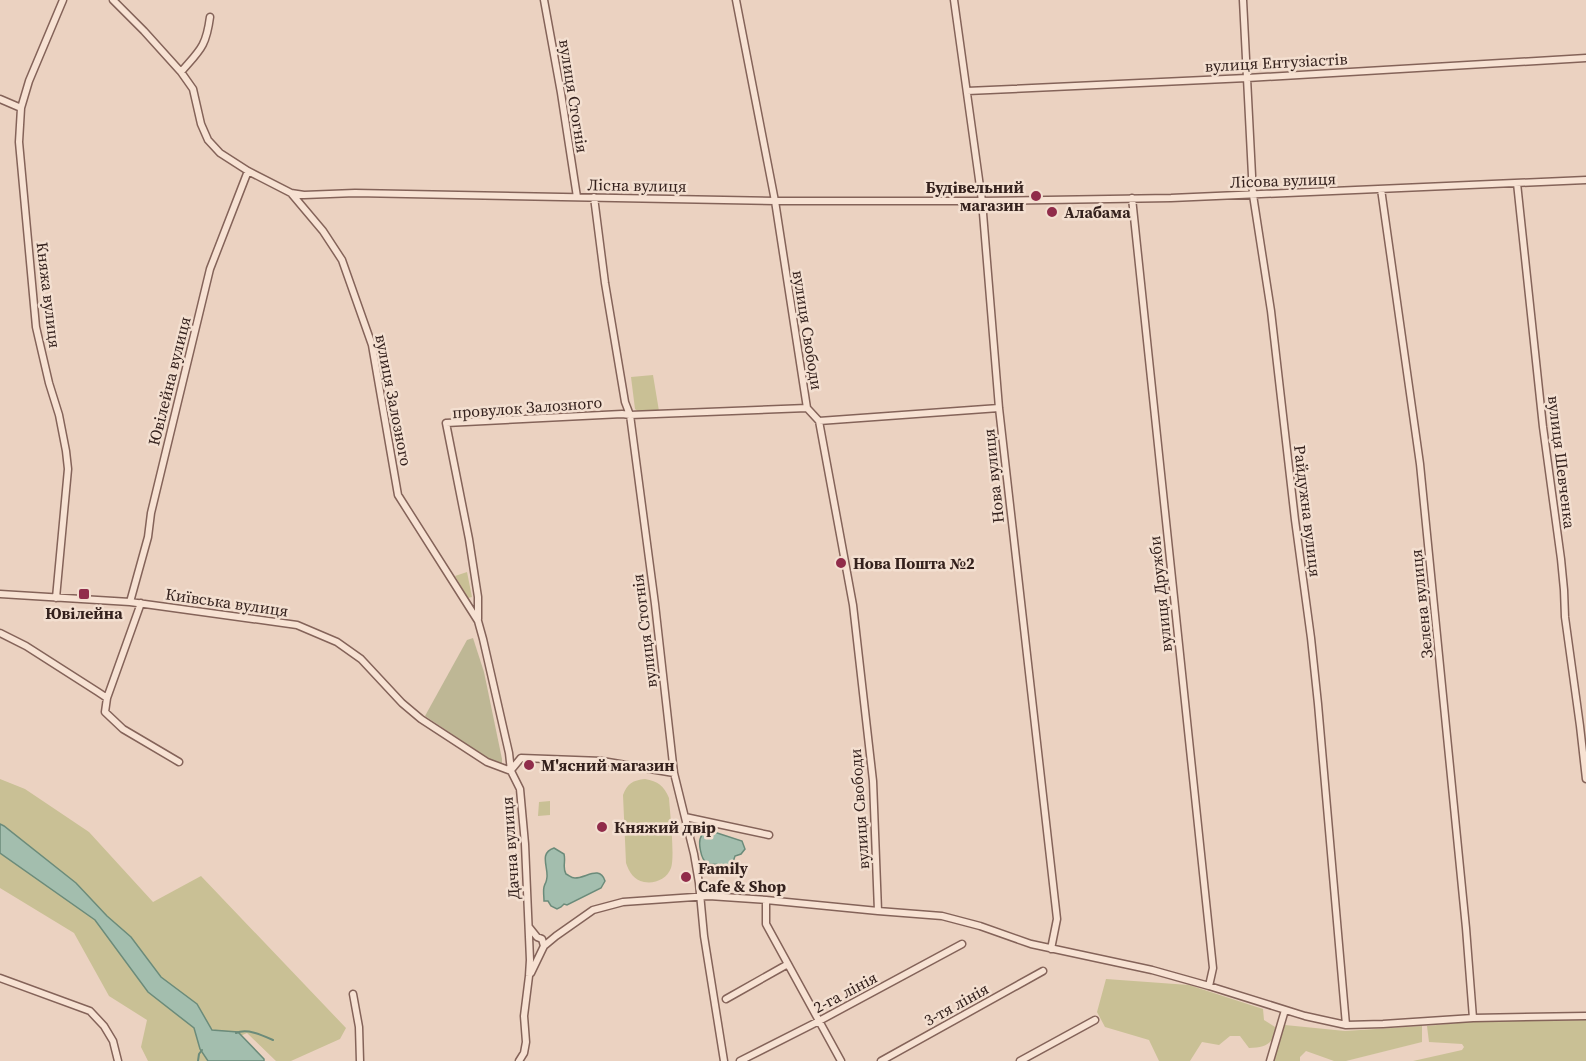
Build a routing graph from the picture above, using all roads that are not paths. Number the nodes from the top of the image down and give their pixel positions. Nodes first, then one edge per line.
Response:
1 (63, 0) edge
2 (113, 0) edge
3 (544, 0) edge
4 (736, 0) edge
5 (954, 0) edge
6 (1244, 0) edge
7 (210, 17) dead end
8 (1586, 58) edge
9 (181, 72) junction
10 (1247, 78) junction
11 (967, 90) junction
12 (0, 99) edge
13 (21, 108) junction
14 (248, 171) junction
15 (1586, 180) edge
16 (1517, 183) junction
17 (1381, 189) junction
18 (291, 193) junction
19 (1253, 195) junction
20 (577, 197) junction
21 (594, 197) junction
22 (1132, 198) junction
23 (775, 201) junction
24 (982, 201) junction
25 (807, 408) junction
26 (999, 408) junction
27 (630, 415) junction
28 (819, 421) junction
29 (0, 594) edge
30 (56, 598) junction
31 (130, 602) junction
32 (141, 603) junction
33 (478, 621) junction
34 (0, 633) edge
35 (107, 698) junction
36 (179, 762) dead end
37 (511, 771) junction
38 (674, 772) junction
39 (1586, 779) edge
40 (685, 817) junction
41 (770, 835) dead end
42 (699, 896) junction
43 (766, 900) junction
44 (878, 911) junction
45 (528, 925) junction
46 (556, 936) junction
47 (538, 937) junction
48 (528, 944) junction
49 (962, 944) dead end
50 (542, 949) junction
51 (1051, 949) junction
52 (788, 964) junction
53 (1043, 971) dead end
54 (529, 976) junction
55 (0, 978) edge
56 (1209, 986) junction
57 (354, 994) dead end
58 (726, 999) dead end
59 (1285, 1010) junction
60 (1586, 1016) edge
61 (1473, 1018) junction
62 (1095, 1020) dead end
63 (819, 1021) junction
64 (1346, 1025) junction
65 (522, 1060) edge
66 (118, 1061) edge
67 (360, 1061) edge
68 (724, 1061) edge
69 (740, 1061) edge
70 (841, 1061) edge
71 (881, 1061) edge
72 (1020, 1061) edge
73 (1270, 1061) edge

1 - 13 street, Княжа вулиця
2 - 9 street, вулиця Залозного
3 - 20 street, вулиця Стогнія
4 - 23 street, вулиця Свободи
5 - 11 street, Нова вулиця
6 - 10 street, Райдужна вулиця
7 - 9 street
8 - 10 street, вулиця Ентузіастів
9 - 14 street, вулиця Залозного
10 - 11 street, вулиця Ентузіастів
10 - 19 street, Райдужна вулиця
11 - 24 street, Нова вулиця
12 - 13 street
13 - 30 street, Княжа вулиця
14 - 18 street, вулиця Залозного
14 - 31 street, Ювілейна вулиця
15 - 16 street, Лісова вулиця
16 - 17 street, Лісова вулиця
16 - 39 street, вулиця Шевченка
17 - 19 street, Лісова вулиця
17 - 61 street, Зелена вулиця
18 - 20 street, Лісна вулиця
18 - 33 street, вулиця Залозного
19 - 22 street, Лісова вулиця
19 - 64 street, Райдужна вулиця
20 - 21 street, Лісна вулиця
21 - 23 street, Лісна вулиця
21 - 27 street, вулиця Стогнія
22 - 24 street, Лісова вулиця
22 - 56 street, вулиця Дружби
23 - 24 street, Лісна вулиця
23 - 25 street, вулиця Свободи
24 - 26 street, Нова вулиця
25 - 27 street, провулок Залозного
25 - 28 street, вулиця Свободи
26 - 28 street
26 - 51 street, Нова вулиця
27 - 33 street, провулок Залозного
27 - 38 street, вулиця Стогнія
28 - 44 street, вулиця Свободи
29 - 30 street, Київська вулиця
30 - 31 street, Київська вулиця
31 - 32 street, Київська вулиця
32 - 35 street
32 - 37 street, Київська вулиця
33 - 37 street, вулиця Залозного
34 - 35 street
35 - 36 street
37 - 38 street
37 - 45 street, Дачна вулиця
38 - 40 street, вулиця Стогнія
40 - 41 street
40 - 42 street, вулиця Стогнія
42 - 43 street
42 - 46 street
42 - 68 street, вулиця Стогнія
43 - 44 street
43 - 52 street
44 - 51 street
45 - 47 street
45 - 48 street, Дачна вулиця
46 - 47 street
46 - 50 street
47 - 48 street
47 - 50 street
48 - 50 street
48 - 54 street, Дачна вулиця
49 - 63 street, 2-га лінія
50 - 54 street
51 - 56 street
52 - 58 street
52 - 63 street
53 - 71 street, 3-тя лінія
54 - 65 street
55 - 66 street
56 - 59 street
57 - 67 street
59 - 64 street
59 - 73 street
60 - 61 street
61 - 64 street
62 - 72 street
63 - 69 street, 2-га лінія
63 - 70 street

